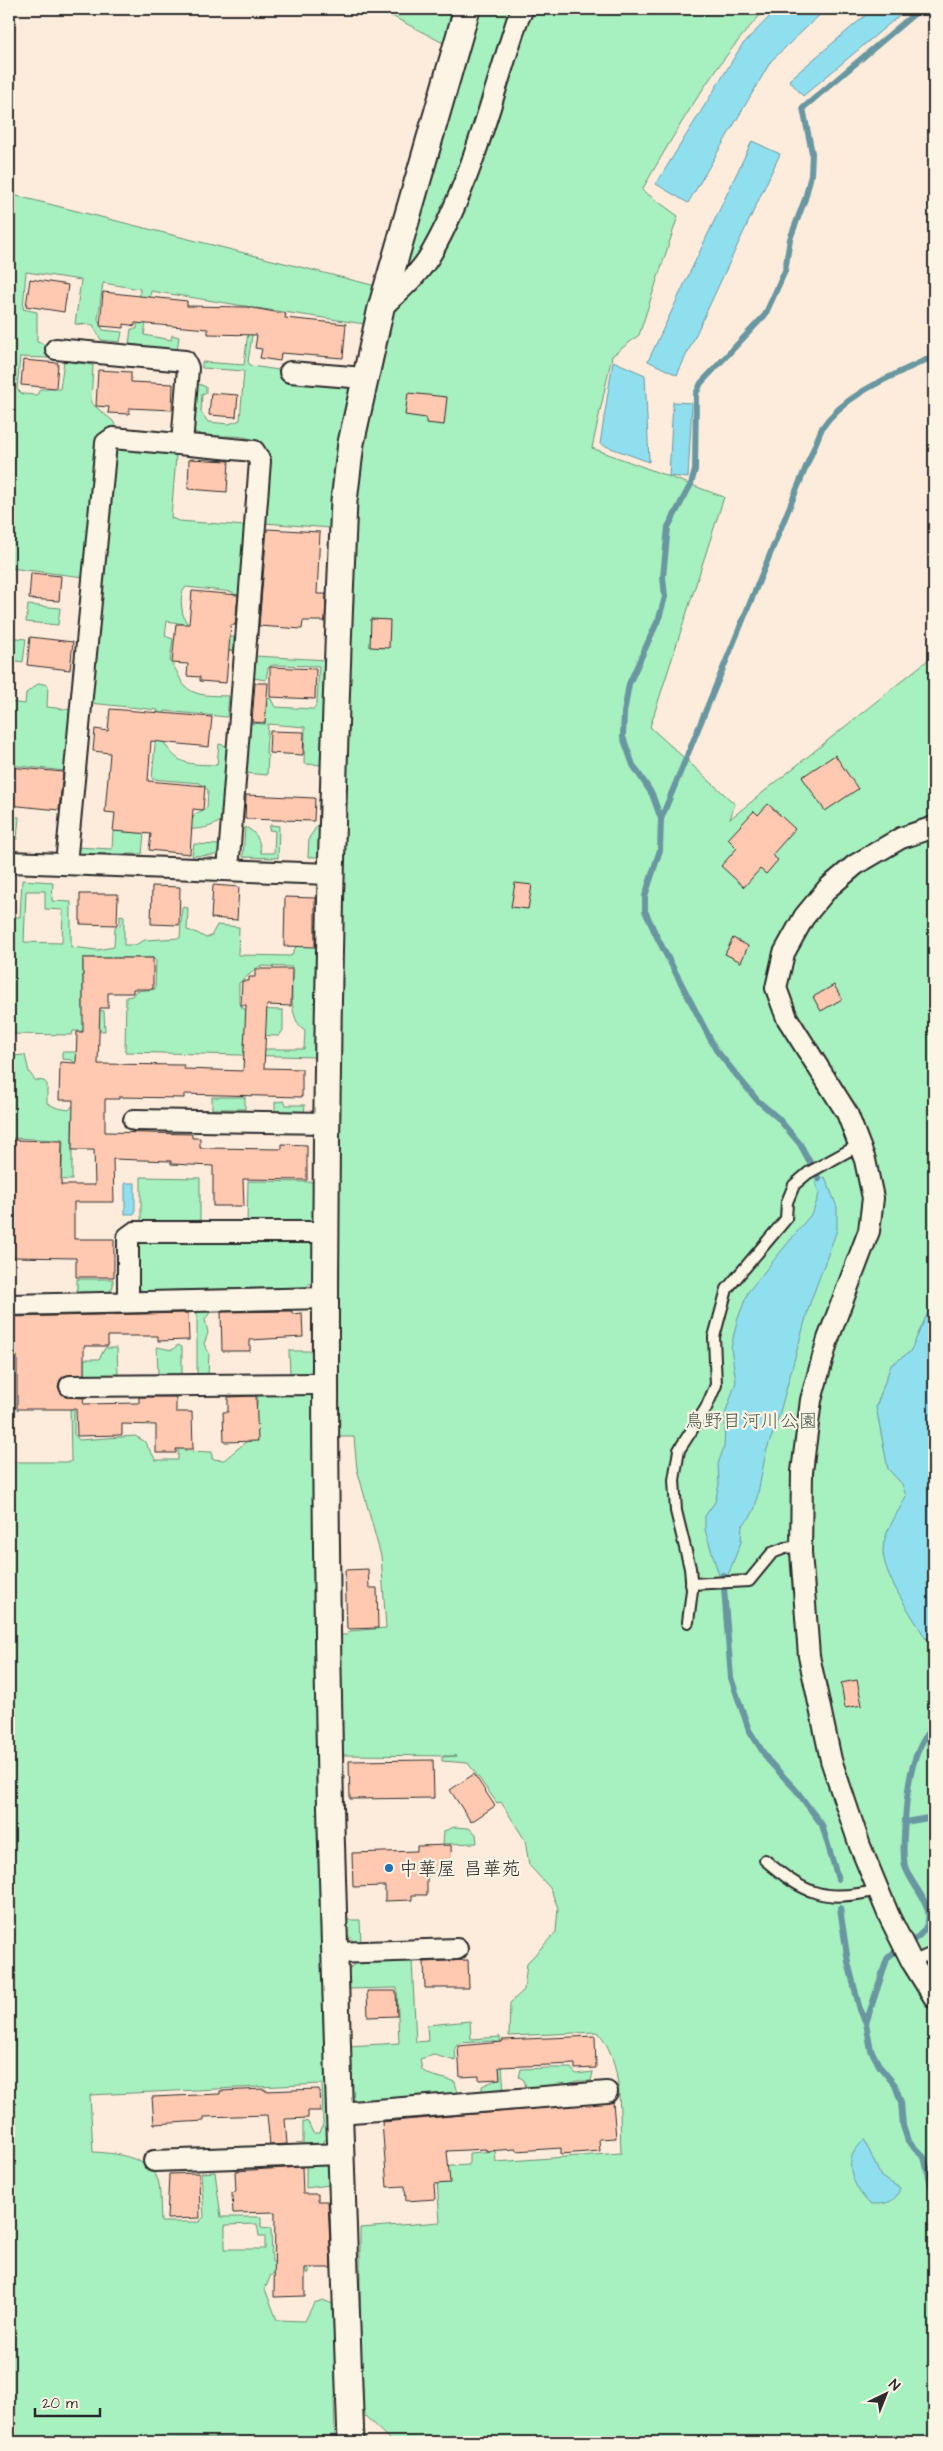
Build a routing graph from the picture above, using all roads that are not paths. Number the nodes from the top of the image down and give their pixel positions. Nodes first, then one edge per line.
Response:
1 (467, 9) edge
2 (523, 9) edge
3 (381, 308) junction
4 (56, 349) dead end
5 (290, 372) dead end
6 (364, 378) junction
7 (182, 444) junction
8 (934, 827) edge
9 (9, 862) edge
10 (66, 864) junction
11 (228, 870) junction
12 (330, 874) junction
13 (134, 1120) dead end
14 (328, 1123) junction
15 (859, 1145) junction
16 (326, 1232) junction
17 (326, 1298) junction
18 (128, 1302) junction
19 (9, 1305) edge
20 (326, 1384) junction
21 (70, 1386) dead end
22 (801, 1546) junction
23 (692, 1584) junction
24 (688, 1622) dead end
25 (765, 1860) dead end
26 (878, 1890) junction
27 (457, 1950) dead end
28 (334, 1952) junction
29 (934, 1952) edge
30 (912, 1962) junction
31 (934, 1997) edge
32 (607, 2092) dead end
33 (339, 2113) junction
34 (340, 2154) junction
35 (154, 2162) dead end
36 (351, 2442) edge

1 - 3 street
2 - 3 street
3 - 6 street
4 - 7 street
5 - 6 street
6 - 12 street
7 - 10 street
7 - 11 street
8 - 15 street
9 - 10 street
10 - 11 street
11 - 12 street
12 - 14 street
13 - 14 street
14 - 16 street
15 - 22 street
15 - 23 lane
16 - 17 street
16 - 18 street
17 - 18 street
17 - 20 street
18 - 19 street
20 - 21 street
20 - 28 street
22 - 23 lane
22 - 26 street
23 - 24 lane
25 - 26 lane
26 - 30 street
27 - 28 street
28 - 33 street
29 - 30 lane
30 - 31 street
32 - 33 street
33 - 34 street
34 - 35 street
34 - 36 street

